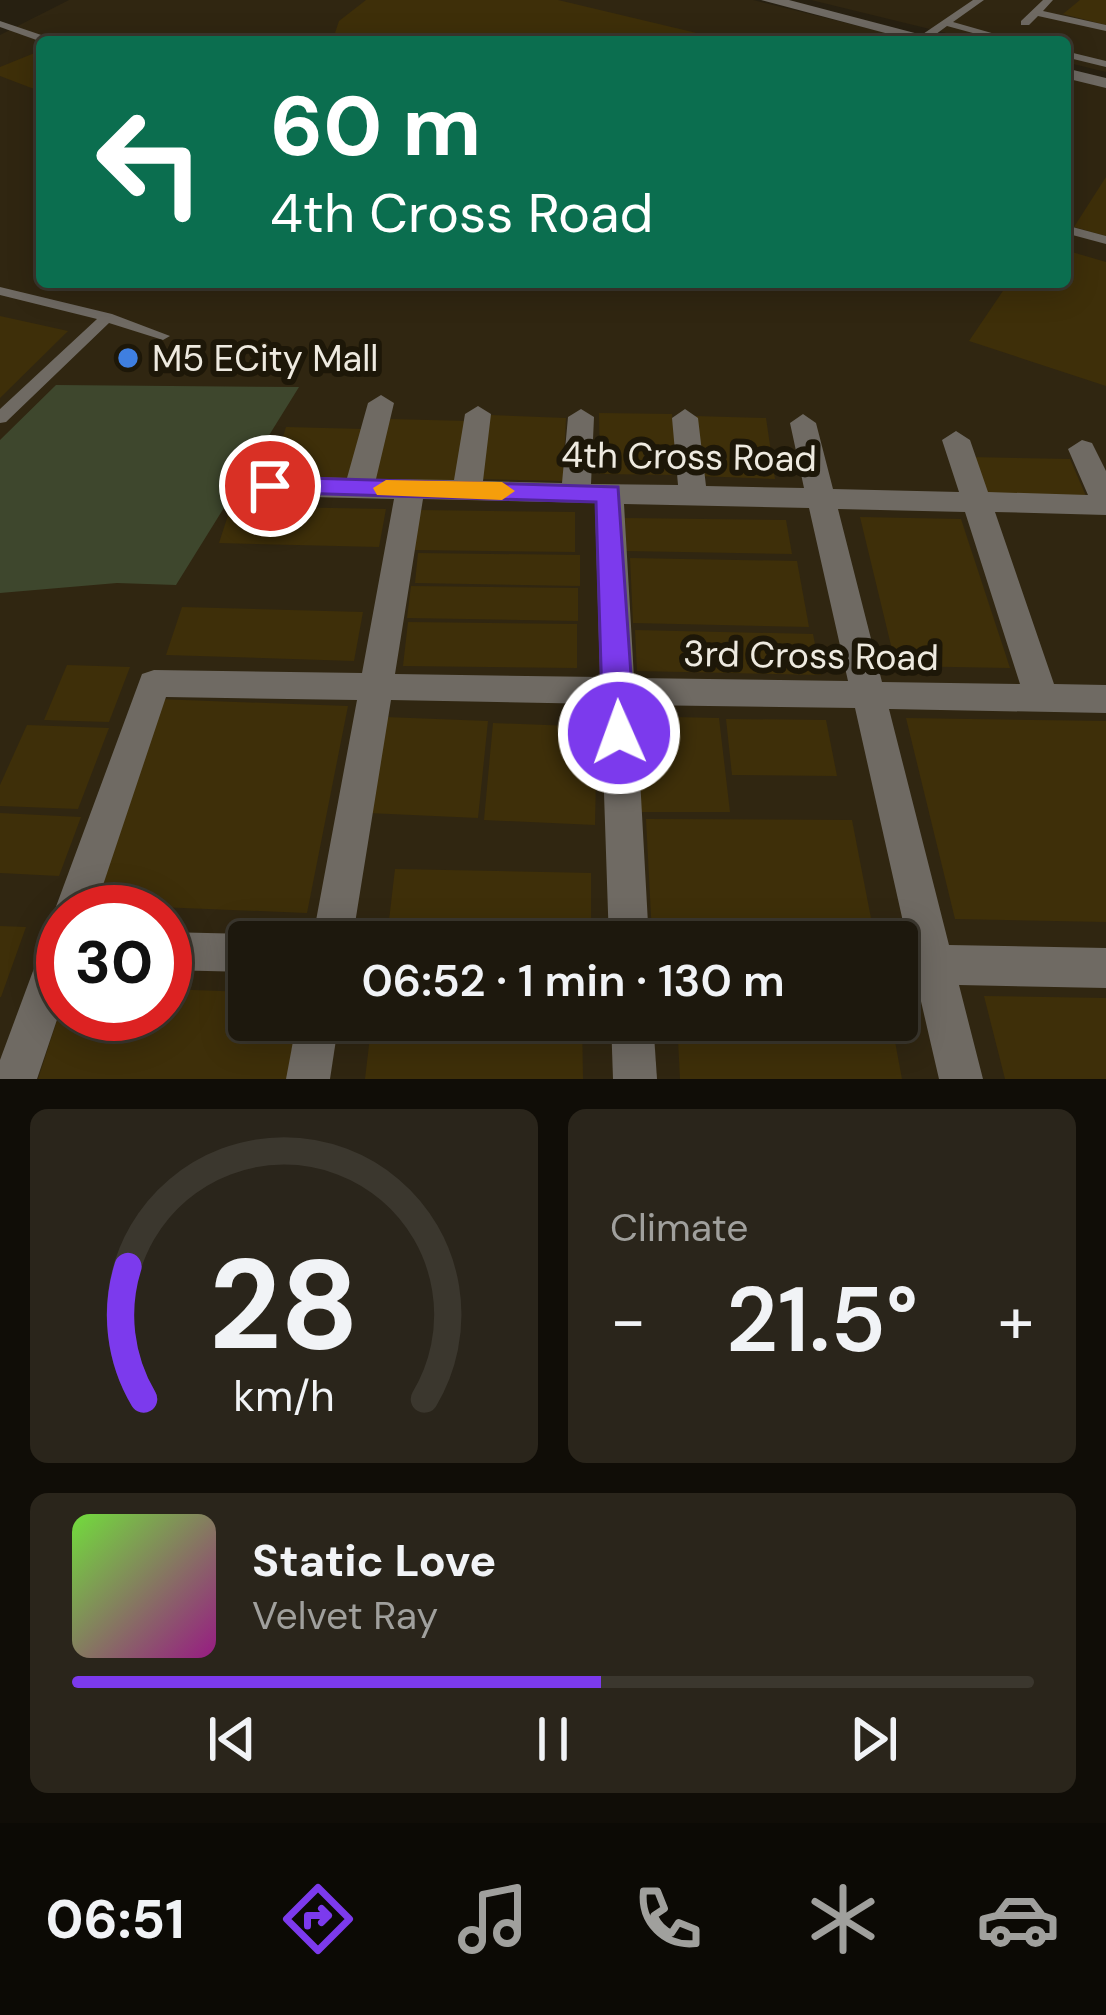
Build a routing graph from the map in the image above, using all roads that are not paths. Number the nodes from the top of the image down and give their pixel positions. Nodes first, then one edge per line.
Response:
1 (769, 0) edge
2 (979, 0) edge
3 (1048, 0) edge
4 (1039, 13) junction
5 (1025, 23) dead end
6 (0, 24) edge
7 (1106, 28) edge
8 (936, 35) edge
9 (36, 36) edge
10 (1071, 55) edge
11 (1106, 64) edge
12 (1071, 74) edge
13 (1106, 83) edge
14 (1071, 231) edge
15 (1106, 240) edge
16 (0, 290) edge
17 (107, 317) junction
18 (164, 336) dead end
19 (381, 403) dead end
20 (478, 415) dead end
21 (581, 417) dead end
22 (0, 418) edge
23 (685, 418) dead end
24 (803, 423) dead end
25 (956, 440) dead end
26 (1082, 449) dead end
27 (270, 486) dead end
28 (359, 488) junction
29 (410, 489) junction
30 (467, 490) junction
31 (592, 493) junction
32 (693, 496) junction
33 (821, 499) junction
34 (976, 502) junction
35 (1106, 504) edge
36 (376, 687) junction
37 (617, 691) junction
38 (868, 695) junction
39 (1042, 698) junction
40 (1106, 699) edge
41 (83, 885) edge
42 (336, 921) edge
43 (627, 921) edge
44 (907, 921) edge
45 (192, 951) edge
46 (228, 952) edge
47 (918, 964) edge
48 (1106, 968) edge
49 (918, 972) edge
50 (36, 1020) edge
51 (314, 1041) edge
52 (633, 1041) edge
53 (15, 1079) edge
54 (308, 1079) edge
55 (634, 1079) edge
56 (961, 1079) edge

1 - 8 street
2 - 8 lane
3 - 4 lane
4 - 5 lane
4 - 7 lane
6 - 9 lane
10 - 11 lane
12 - 13 street
14 - 15 lane
16 - 17 lane
17 - 18 lane
17 - 22 lane
19 - 28 street
20 - 30 street
21 - 31 street
23 - 32 street
24 - 33 street
25 - 34 street
26 - 35 street
27 - 28 street, 4th Cross Road
28 - 29 street, 4th Cross Road
29 - 30 street, 4th Cross Road
29 - 36 street
30 - 31 street, 4th Cross Road
31 - 32 street, 4th Cross Road
31 - 37 street
32 - 33 street, 4th Cross Road
33 - 34 street, 4th Cross Road
33 - 38 street
34 - 35 street, 4th Cross Road
34 - 39 street
36 - 37 street, 3rd Cross Road
36 - 41 street, 3rd Cross Road
36 - 42 street
37 - 38 street, 3rd Cross Road
37 - 43 street
38 - 39 street, 3rd Cross Road
38 - 44 street
39 - 40 street, 3rd Cross Road
45 - 46 street
47 - 48 street
49 - 56 street
50 - 53 street
51 - 54 street
52 - 55 street

